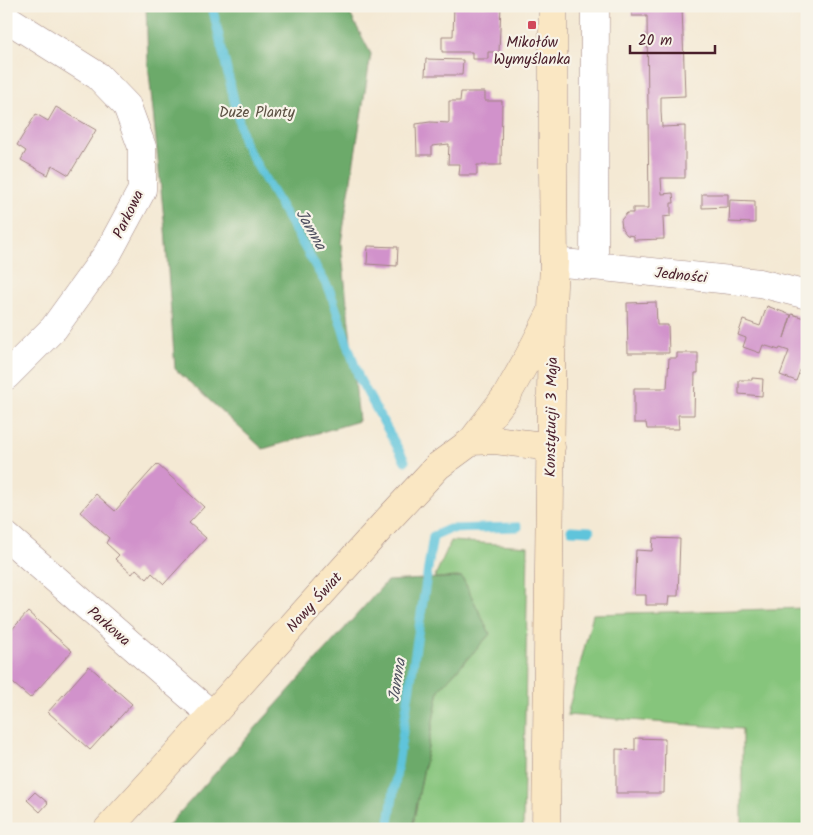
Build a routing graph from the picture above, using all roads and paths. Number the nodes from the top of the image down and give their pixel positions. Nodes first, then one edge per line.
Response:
1 (553, 6) edge
2 (595, 6) edge
3 (6, 18) edge
4 (554, 262) junction
5 (594, 266) junction
6 (807, 295) edge
7 (552, 310) junction
8 (6, 376) edge
9 (472, 441) junction
10 (551, 447) junction
11 (6, 536) edge
12 (212, 716) junction
13 (108, 829) edge
14 (546, 829) edge

1 - 4 street, Konstytucji 3 Maja
2 - 5 street
3 - 8 street, Parkowa
4 - 5 street, Jedności
4 - 7 street, Konstytucji 3 Maja
5 - 6 street, Jedności
7 - 9 street, Nowy Świat
7 - 10 street, Konstytucji 3 Maja
9 - 10 street
9 - 12 street, Nowy Świat
10 - 14 street, Konstytucji 3 Maja
11 - 12 street, Parkowa
12 - 13 street, Nowy Świat

